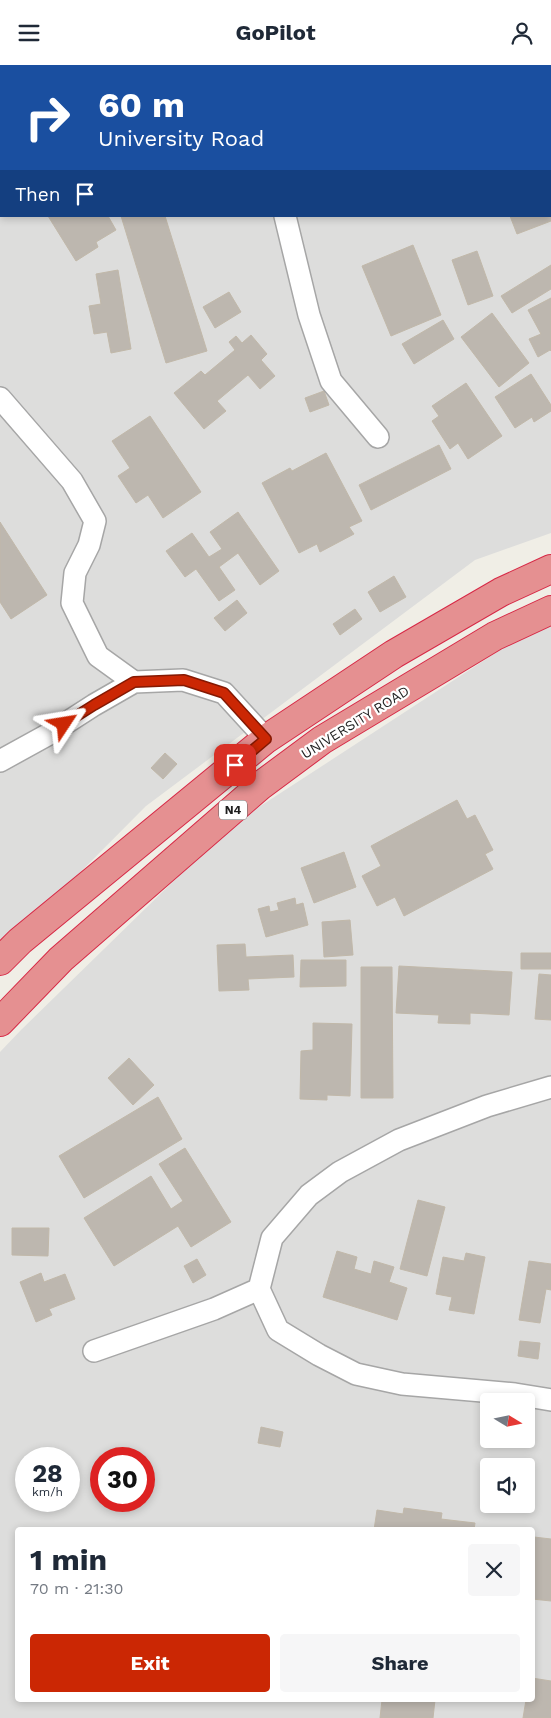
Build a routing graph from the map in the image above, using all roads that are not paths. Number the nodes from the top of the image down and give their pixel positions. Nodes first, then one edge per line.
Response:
1 (286, 217) edge
2 (0, 398) edge
3 (378, 437) dead end
4 (551, 569) edge
5 (551, 610) edge
6 (134, 682) junction
7 (266, 739) junction
8 (0, 761) edge
9 (0, 961) edge
10 (0, 1022) edge
11 (551, 1087) edge
12 (259, 1289) junction
13 (94, 1351) dead end
14 (551, 1400) edge

1 - 3 street
2 - 6 street
4 - 7 highway, N4
5 - 10 highway, UNIVERSITY ROAD / N4
6 - 7 street
6 - 8 street
7 - 9 highway, N4
11 - 12 street
12 - 13 street
12 - 14 street

